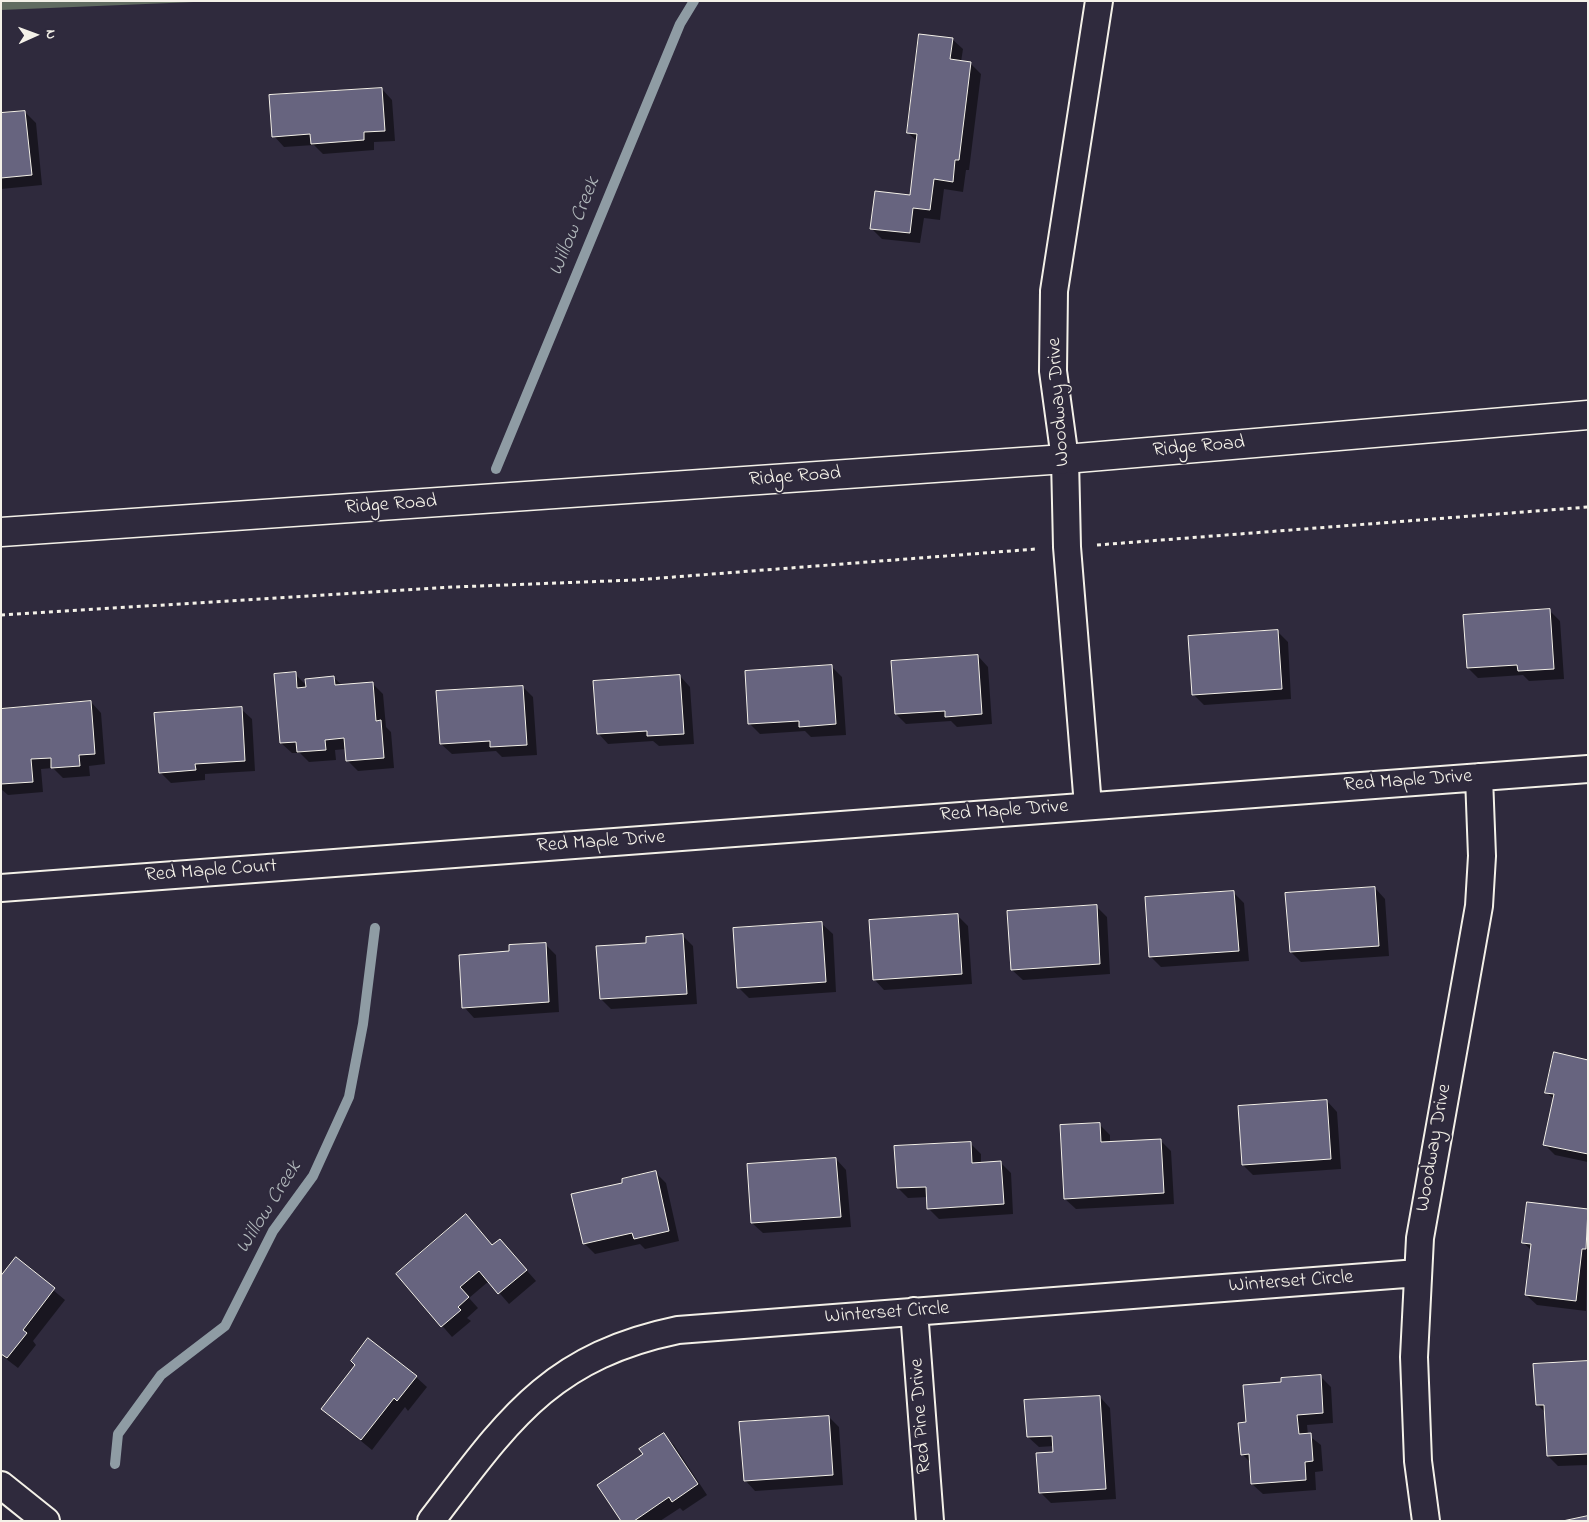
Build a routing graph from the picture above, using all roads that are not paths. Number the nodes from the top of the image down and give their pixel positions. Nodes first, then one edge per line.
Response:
1 (1099, 1) edge
2 (1588, 415) edge
3 (1065, 459) junction
4 (1, 532) edge
5 (1588, 769) edge
6 (1479, 777) junction
7 (1088, 806) junction
8 (421, 856) joint
9 (1, 888) edge
10 (1418, 1273) junction
11 (914, 1311) junction
12 (1, 1485) edge
13 (46, 1521) edge
14 (431, 1521) edge
15 (930, 1521) edge
16 (1426, 1521) edge

1 - 3 street, Woodway Drive
2 - 3 street, Ridge Road
3 - 4 street, Ridge Road
3 - 7 street, Woodway Drive
5 - 6 street, Red Maple Drive
6 - 7 street, Red Maple Drive
6 - 10 street, Woodway Drive
7 - 8 street, Red Maple Drive
8 - 9 street, Red Maple Court
10 - 11 street, Winterset Circle
10 - 16 street, Woodway Drive
11 - 14 street, Winterset Circle
11 - 15 street, Red Pine Drive
12 - 13 street

